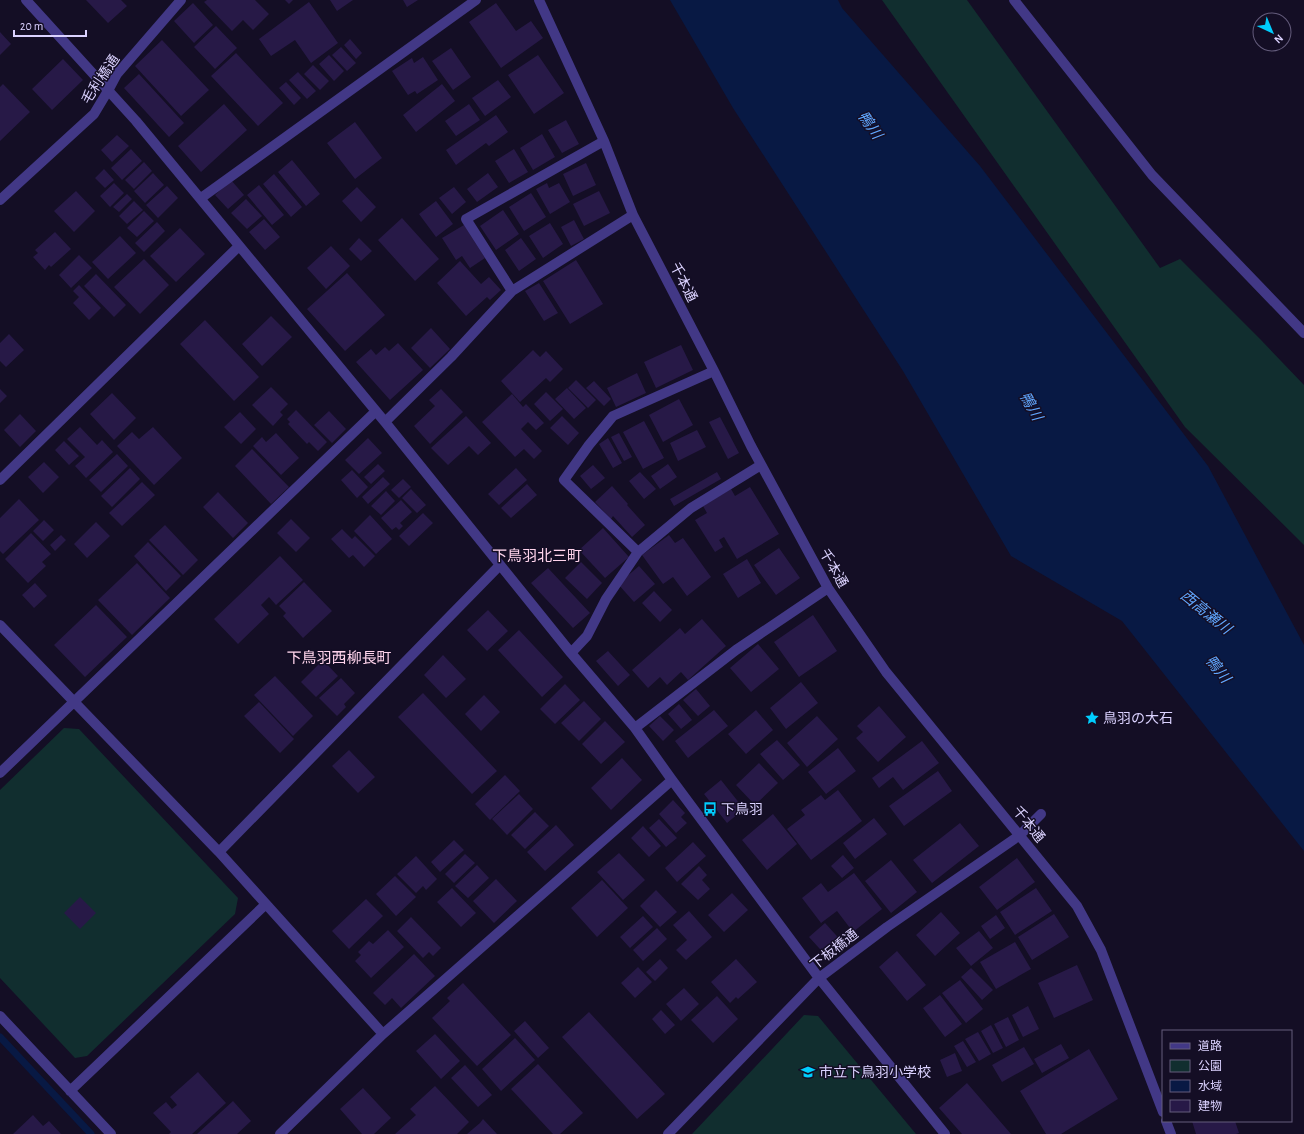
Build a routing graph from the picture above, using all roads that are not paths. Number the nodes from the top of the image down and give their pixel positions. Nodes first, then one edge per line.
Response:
1 (26, 0) edge
2 (182, 0) edge
3 (476, 0) edge
4 (539, 0) edge
5 (1014, 0) edge
6 (109, 89) junction
7 (604, 141) junction
8 (201, 198) junction
9 (0, 200) edge
10 (633, 215) junction
11 (239, 246) junction
12 (512, 291) junction
13 (1304, 333) edge
14 (714, 371) junction
15 (376, 411) junction
16 (385, 422) junction
17 (761, 465) junction
18 (0, 480) edge
19 (638, 552) junction
20 (500, 565) junction
21 (828, 588) junction
22 (0, 624) edge
23 (571, 653) junction
24 (74, 702) junction
25 (635, 728) junction
26 (0, 773) edge
27 (672, 780) junction
28 (1041, 814) dead end
29 (1020, 835) junction
30 (219, 852) junction
31 (266, 904) junction
32 (819, 978) junction
33 (0, 1016) edge
34 (383, 1034) junction
35 (70, 1091) junction
36 (1162, 1109) edge
37 (1166, 1122) edge
38 (111, 1134) edge
39 (280, 1134) edge
40 (668, 1134) edge
41 (945, 1134) edge
42 (1171, 1134) edge

1 - 6 street
2 - 6 street, 毛利橋通
3 - 8 street
4 - 7 street, 千本通
5 - 13 street
6 - 8 street
6 - 9 street, 毛利橋通
7 - 10 street, 千本通
7 - 12 street
8 - 11 street
10 - 12 street
10 - 14 street, 千本通
11 - 15 street
11 - 18 street
12 - 16 street
14 - 17 street, 千本通
14 - 19 street
15 - 16 street
15 - 24 street
16 - 20 street
17 - 19 street
17 - 21 street, 千本通
19 - 23 street
20 - 23 street
20 - 30 street
21 - 25 street
21 - 29 street, 千本通
22 - 24 street
23 - 25 street
24 - 26 street
24 - 30 street
25 - 27 street
27 - 32 street
27 - 34 street
28 - 29 street, 下板橋通
29 - 32 street, 下板橋通
29 - 36 street, 千本通
30 - 31 street
31 - 34 street
31 - 35 street
32 - 40 street, 下板橋通
32 - 41 street
33 - 35 street
34 - 39 street
35 - 38 street
37 - 42 street

